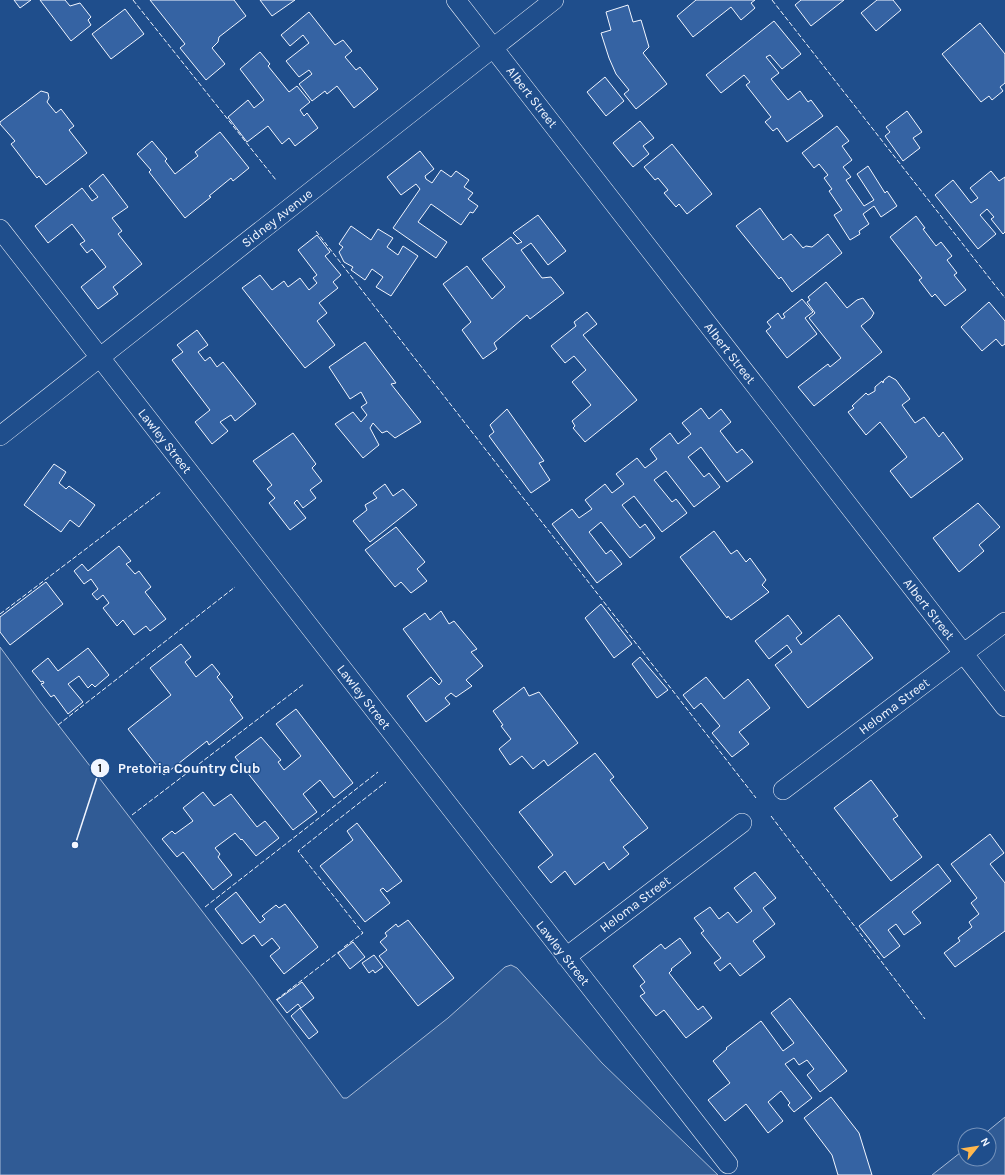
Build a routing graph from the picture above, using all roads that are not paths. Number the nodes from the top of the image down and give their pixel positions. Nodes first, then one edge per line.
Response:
1 (456, 0) edge
2 (554, 0) edge
3 (493, 48) junction
4 (0, 229) edge
5 (100, 358) junction
6 (0, 436) edge
7 (1005, 622) edge
8 (964, 654) junction
9 (1005, 707) edge
10 (783, 790) dead end
11 (742, 824) dead end
12 (566, 956) junction
13 (728, 1164) dead end

1 - 3 street, Albert Street
2 - 3 street, Sidney Avenue
3 - 5 street, Sidney Avenue
3 - 8 street, Albert Street
4 - 5 street, Lawley Street
5 - 6 street, Sidney Avenue
5 - 12 street, Lawley Street
7 - 8 street, Heloma Street
8 - 9 street, Albert Street
8 - 10 street, Heloma Street
11 - 12 street, Heloma Street
12 - 13 street, Lawley Street

